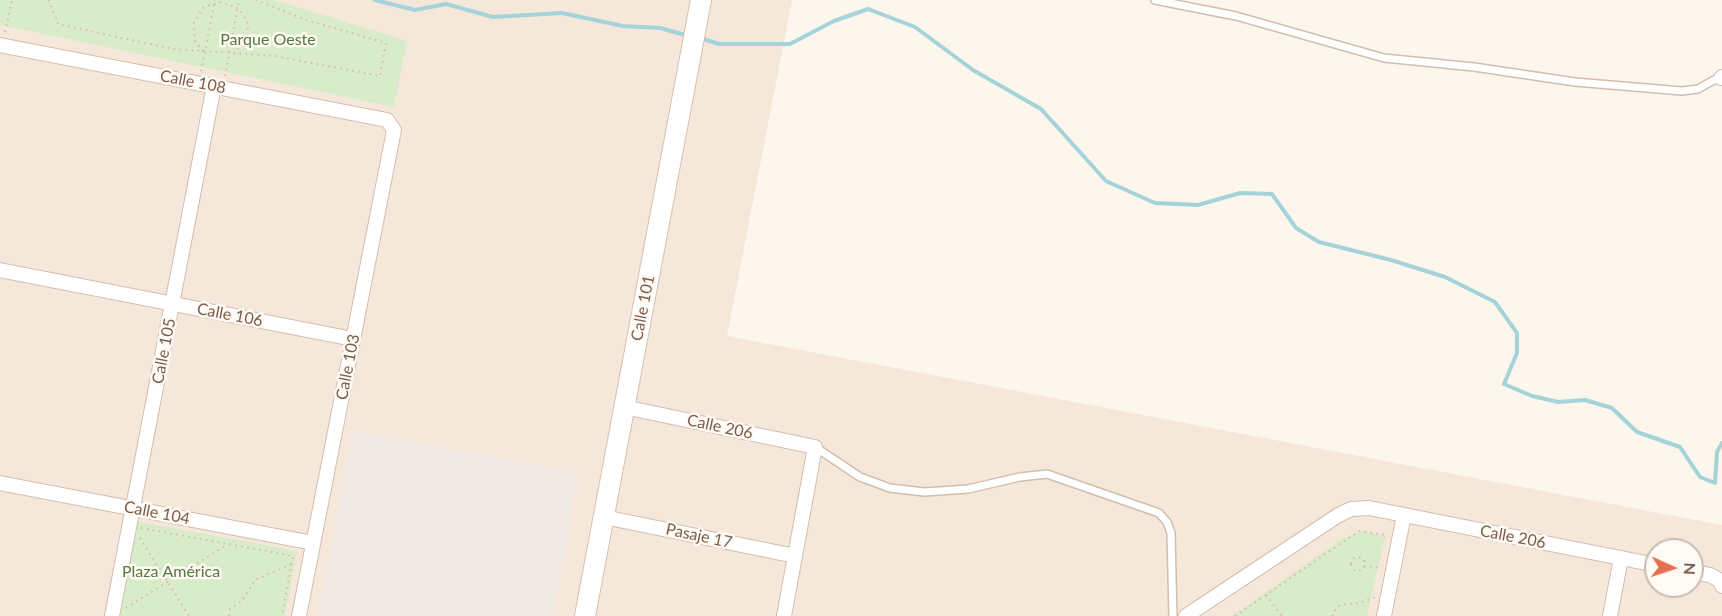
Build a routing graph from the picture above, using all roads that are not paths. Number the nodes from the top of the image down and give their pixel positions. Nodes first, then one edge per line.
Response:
1 (701, 0) edge
2 (1155, 0) edge
3 (1, 45) edge
4 (1722, 78) edge
5 (219, 87) junction
6 (387, 120) joint
7 (0, 270) edge
8 (174, 304) junction
9 (354, 339) junction
10 (624, 407) junction
11 (815, 447) junction
12 (0, 483) edge
13 (132, 508) junction
14 (1404, 515) junction
15 (604, 517) junction
16 (313, 543) junction
17 (795, 556) junction
18 (1621, 558) junction
19 (1644, 563) edge
20 (1704, 574) edge
21 (1722, 584) edge
22 (112, 616) edge
23 (299, 616) edge
24 (585, 616) edge
25 (784, 616) edge
26 (1173, 616) edge
27 (1186, 616) edge
28 (1384, 616) edge
29 (1610, 616) edge

1 - 10 street, Calle 101
2 - 4 lane
3 - 5 street, Calle 108
5 - 6 street, Calle 108
5 - 8 street, Calle 105
6 - 9 street, Calle 103
7 - 8 street, Calle 106
8 - 9 street, Calle 106
8 - 13 street, Calle 105
9 - 16 street, Calle 103
10 - 11 street, Calle 206
10 - 15 street, Calle 101
11 - 17 street
11 - 26 lane
12 - 13 street, Calle 104
13 - 16 street, Calle 104
13 - 22 street, Calle 105
14 - 18 street, Calle 206
14 - 27 street, Calle 206
14 - 28 street
15 - 17 street, Pasaje 17
15 - 24 street, Calle 101
16 - 23 street, Calle 103
17 - 25 street
18 - 19 street, Calle 206
18 - 29 street
20 - 21 street

